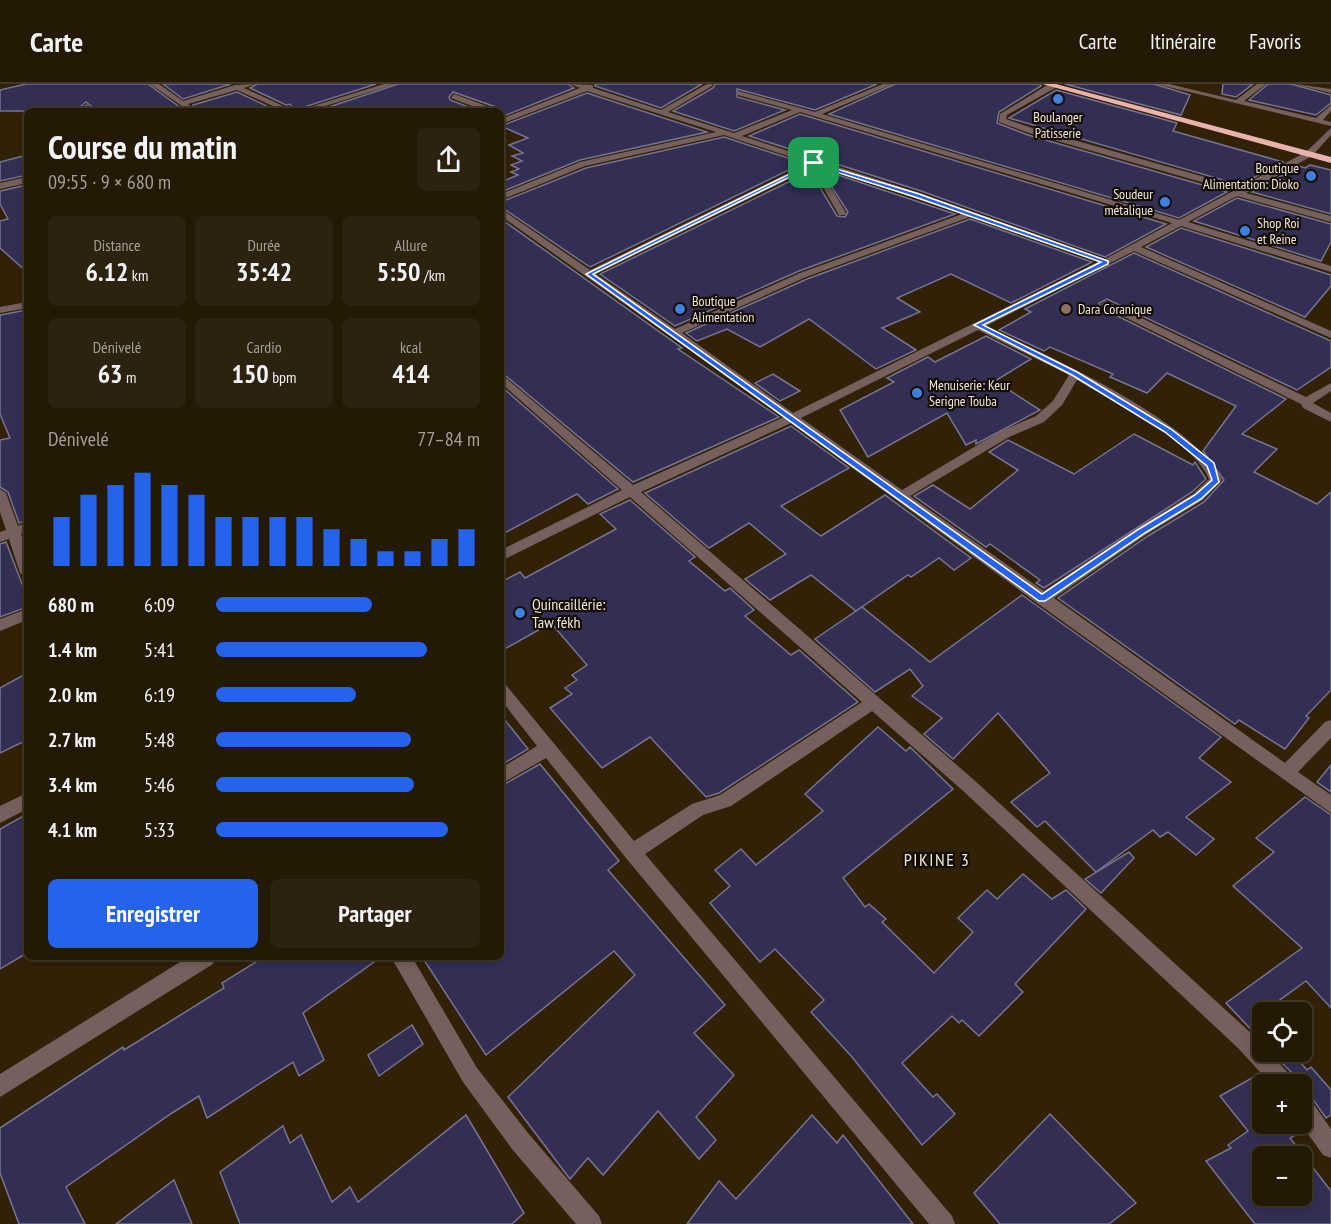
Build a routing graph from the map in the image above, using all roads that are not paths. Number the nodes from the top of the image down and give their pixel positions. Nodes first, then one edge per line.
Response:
1 (154, 84) edge
2 (226, 84) edge
3 (251, 84) edge
4 (392, 84) edge
5 (574, 84) edge
6 (597, 84) edge
7 (885, 84) edge
8 (1160, 84) edge
9 (1262, 84) edge
10 (1300, 84) edge
11 (710, 85) edge
12 (1049, 85) edge
13 (586, 88) junction
14 (240, 89) junction
15 (1331, 91) edge
16 (741, 93) dead end
17 (453, 96) dead end
18 (1238, 102) junction
19 (181, 104) junction
20 (1331, 107) edge
21 (187, 108) edge
22 (283, 108) edge
23 (312, 108) edge
24 (484, 108) edge
25 (797, 111) junction
26 (663, 112) junction
27 (504, 115) edge
28 (814, 115) junction
29 (511, 118) junction
30 (504, 121) edge
31 (1318, 121) junction
32 (1331, 124) edge
33 (1331, 130) edge
34 (724, 132) junction
35 (734, 136) junction
36 (1309, 154) junction
37 (1331, 160) edge
38 (811, 165) junction
39 (24, 181) edge
40 (0, 186) edge
41 (1240, 192) junction
42 (504, 196) edge
43 (842, 213) dead end
44 (504, 214) edge
45 (970, 214) junction
46 (1331, 219) edge
47 (1184, 222) junction
48 (1135, 248) junction
49 (1106, 262) junction
50 (1331, 269) edge
51 (589, 274) junction
52 (1106, 304) dead end
53 (24, 306) edge
54 (0, 310) edge
55 (977, 325) junction
56 (674, 333) junction
57 (1331, 335) edge
58 (1075, 374) junction
59 (504, 380) edge
60 (1331, 386) edge
61 (1307, 402) junction
62 (792, 418) junction
63 (1331, 418) edge
64 (629, 492) junction
65 (0, 494) edge
66 (901, 496) junction
67 (24, 528) edge
68 (6, 535) edge
69 (504, 554) edge
70 (24, 568) edge
71 (1042, 599) junction
72 (24, 615) edge
73 (0, 625) edge
74 (504, 693) edge
75 (872, 703) junction
76 (1331, 727) edge
77 (547, 749) junction
78 (1287, 772) junction
79 (504, 775) edge
80 (24, 803) edge
81 (1331, 805) edge
82 (0, 815) edge
83 (632, 852) junction
84 (201, 960) edge
85 (403, 960) edge
86 (1275, 1074) edge
87 (0, 1086) edge
88 (1312, 1121) edge
89 (1331, 1147) edge
90 (591, 1224) edge
91 (944, 1224) edge

1 - 19 street
2 - 14 street
3 - 14 street
4 - 23 street
5 - 13 street
6 - 13 street
7 - 28 street
8 - 18 street
9 - 18 street
10 - 15 street
11 - 26 street
12 - 36 highway
12 - 41 street
13 - 26 street
13 - 29 street
14 - 19 street
14 - 22 street
16 - 25 street
17 - 24 street
18 - 31 street
19 - 21 street
20 - 31 street
25 - 28 street
25 - 35 street
26 - 34 street
27 - 29 street
28 - 47 street
29 - 30 street
31 - 32 street
33 - 36 street
34 - 35 street
34 - 42 street
35 - 38 street
36 - 37 highway
36 - 41 street
38 - 43 street
38 - 45 street
38 - 51 street
39 - 40 street
41 - 46 street
41 - 47 street
44 - 51 street
45 - 49 street
45 - 56 street
47 - 48 street
47 - 50 street
48 - 49 street
48 - 57 street
49 - 55 street
51 - 56 street
52 - 61 street
53 - 54 street
55 - 58 street
55 - 62 street
56 - 62 street
58 - 66 street
58 - 71 street
59 - 64 street
60 - 61 street
61 - 63 street
62 - 64 street
62 - 66 street
64 - 69 street
64 - 75 street
65 - 68 street
66 - 71 street
67 - 68 street
68 - 70 street
71 - 78 street
72 - 73 street
74 - 77 street
75 - 83 street
75 - 86 street
76 - 78 street
77 - 79 street
77 - 83 street
78 - 81 street
80 - 82 street
83 - 91 street
84 - 87 street
85 - 90 street
88 - 89 street

